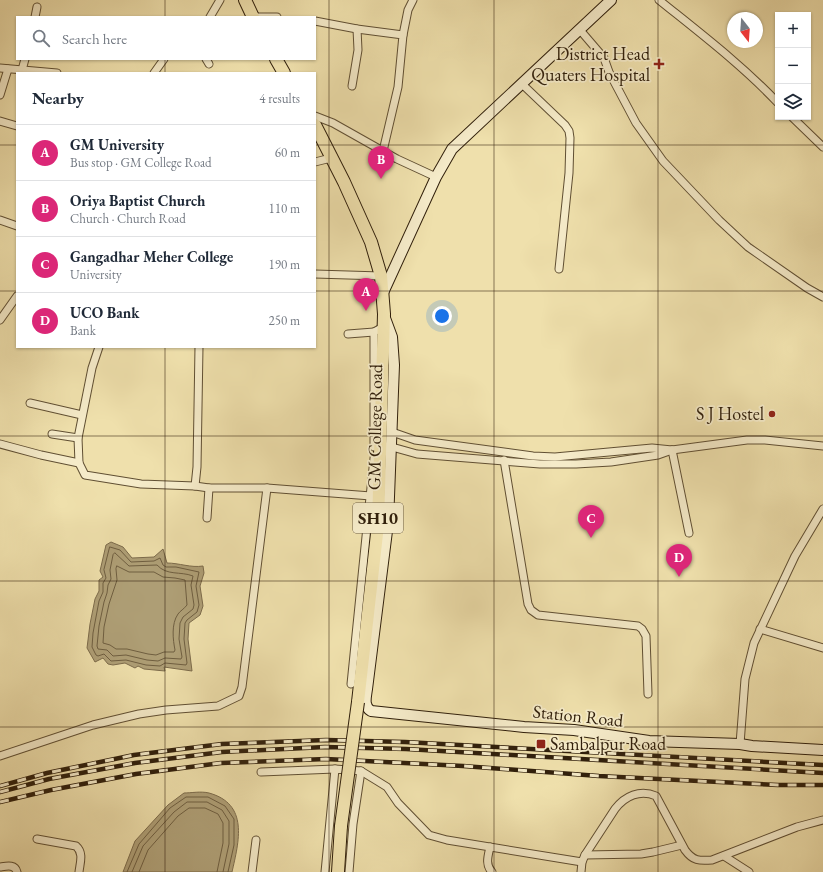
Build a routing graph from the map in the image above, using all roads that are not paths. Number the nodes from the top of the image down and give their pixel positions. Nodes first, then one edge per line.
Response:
1 (220, 0) edge
2 (245, 0) edge
3 (413, 0) edge
4 (611, 0) edge
5 (659, 0) edge
6 (38, 7) dead end
7 (35, 16) edge
8 (211, 16) edge
9 (252, 16) edge
10 (316, 21) edge
11 (358, 29) junction
12 (580, 30) junction
13 (403, 35) junction
14 (25, 60) edge
15 (163, 60) edge
16 (277, 60) edge
17 (4, 68) edge
18 (22, 70) junction
19 (45, 72) edge
20 (155, 72) edge
21 (283, 72) edge
22 (522, 84) junction
23 (352, 86) dead end
24 (0, 95) edge
25 (775, 99) edge
26 (316, 116) edge
27 (795, 120) edge
28 (0, 121) edge
29 (16, 126) edge
30 (316, 127) edge
31 (823, 147) edge
32 (383, 151) junction
33 (331, 158) junction
34 (316, 162) edge
35 (436, 177) junction
36 (0, 220) edge
37 (16, 226) edge
38 (559, 269) dead end
39 (316, 274) edge
40 (381, 276) junction
41 (382, 295) junction
42 (16, 297) edge
43 (823, 297) edge
44 (384, 314) junction
45 (0, 320) edge
46 (380, 330) junction
47 (348, 334) dead end
48 (100, 348) edge
49 (198, 348) edge
50 (30, 403) dead end
51 (82, 415) junction
52 (392, 432) junction
53 (52, 434) dead end
54 (78, 438) junction
55 (0, 444) edge
56 (392, 446) junction
57 (823, 446) edge
58 (672, 450) junction
59 (504, 460) junction
60 (79, 463) junction
61 (195, 486) junction
62 (209, 488) junction
63 (268, 488) junction
64 (371, 496) junction
65 (823, 509) edge
66 (207, 518) dead end
67 (689, 533) dead end
68 (760, 629) junction
69 (823, 648) edge
70 (351, 684) dead end
71 (648, 694) dead end
72 (368, 709) joint
73 (740, 744) junction
74 (823, 750) edge
75 (0, 756) edge
76 (335, 769) junction
77 (261, 772) dead end
78 (361, 772) junction
79 (823, 820) edge
80 (37, 839) dead end
81 (256, 840) dead end
82 (682, 845) junction
83 (490, 847) junction
84 (724, 856) junction
85 (584, 859) junction
86 (0, 866) edge
87 (17, 872) edge
88 (79, 872) edge
89 (252, 872) edge
90 (325, 872) edge
91 (338, 872) edge
92 (349, 872) edge
93 (492, 872) edge
94 (581, 872) edge
95 (749, 872) edge

1 - 8 street
2 - 9 main road
3 - 13 street
4 - 12 street
5 - 25 street
6 - 7 street
10 - 11 street
11 - 13 street
11 - 23 street
12 - 22 street
12 - 43 street
13 - 32 street
14 - 18 street
15 - 20 street
16 - 21 main road
17 - 18 street
17 - 24 street
18 - 19 street
22 - 35 street
22 - 38 street
26 - 32 street
27 - 31 street
28 - 29 street
30 - 33 main road, SH10
32 - 35 street
33 - 34 street
33 - 40 main road, SH10
35 - 41 street
36 - 37 street
39 - 40 street
40 - 41 main road, SH10
41 - 44 main road, SH10
42 - 45 street
44 - 46 main road, SH10
44 - 52 street, GM College Road
46 - 47 street
46 - 64 street
46 - 91 main road, SH10, bridge
48 - 51 street
49 - 61 street
50 - 51 street
51 - 54 street
52 - 56 street, GM College Road
52 - 58 street
53 - 54 street
54 - 60 street
55 - 60 street
56 - 59 street
56 - 72 street, GM College Road
57 - 58 street
58 - 59 street
58 - 67 street
59 - 71 street
60 - 61 street
61 - 62 street
62 - 63 street
62 - 66 street
63 - 64 street
63 - 75 street
64 - 70 street
65 - 68 street
68 - 69 street
68 - 73 street
72 - 73 street, Station Road
73 - 74 street, Station Road
76 - 77 street
76 - 78 street
76 - 90 street
78 - 83 street
78 - 92 street
79 - 84 street
80 - 88 street
81 - 89 street
82 - 84 street
82 - 85 street
82 - 85 street
83 - 85 street
83 - 93 street
84 - 95 street
85 - 94 street
86 - 87 street

